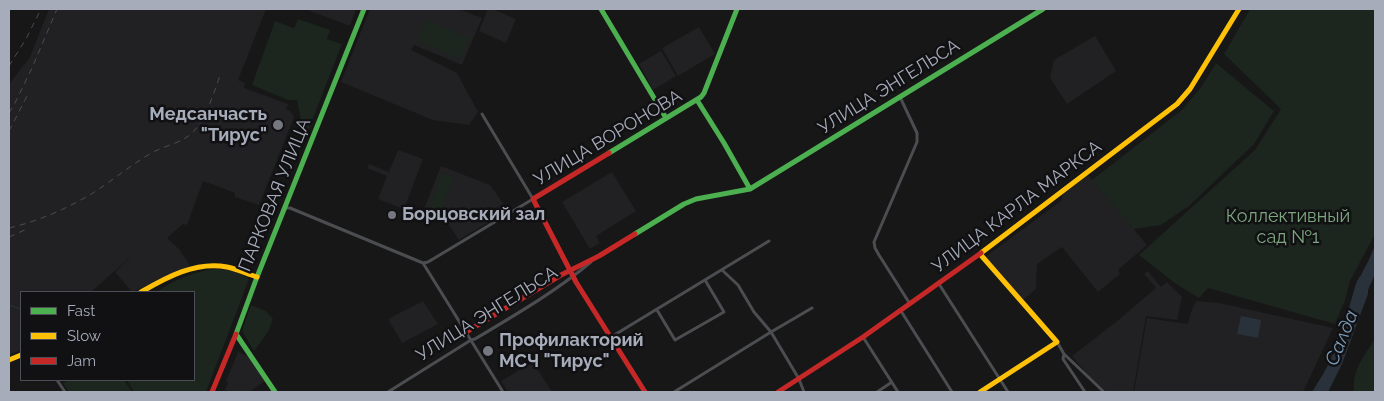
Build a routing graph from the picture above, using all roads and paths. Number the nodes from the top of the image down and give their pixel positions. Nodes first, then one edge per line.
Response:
1 (364, 9) edge
2 (601, 9) edge
3 (737, 9) edge
4 (1043, 9) edge
5 (1238, 9) edge
6 (900, 97) junction
7 (697, 100) junction
8 (482, 114) dead end
9 (666, 118) junction
10 (750, 189) junction
11 (533, 199) junction
12 (284, 208) junction
13 (769, 241) dead end
14 (980, 254) junction
15 (599, 256) junction
16 (423, 263) junction
17 (570, 270) junction
18 (722, 270) junction
19 (257, 277) junction
20 (574, 277) junction
21 (705, 280) junction
22 (939, 284) junction
23 (143, 291) edge
24 (910, 304) junction
25 (812, 308) dead end
26 (657, 310) junction
27 (901, 311) junction
28 (466, 332) junction
29 (771, 332) junction
30 (236, 334) junction
31 (863, 337) junction
32 (611, 338) junction
33 (471, 340) junction
34 (1057, 342) junction
35 (1064, 354) junction
36 (799, 379) junction
37 (1000, 380) junction
38 (892, 382) junction
39 (64, 391) edge
40 (59, 392) edge
41 (212, 392) edge
42 (275, 392) edge
43 (388, 392) edge
44 (503, 392) edge
45 (645, 392) edge
46 (674, 392) edge
47 (778, 392) edge
48 (804, 392) edge
49 (877, 392) edge
50 (898, 392) edge
51 (952, 392) edge
52 (980, 392) edge
53 (1008, 392) edge
54 (1085, 392) edge
55 (1104, 392) edge

1 - 12 street, ПАРКОВАЯ УЛИЦА
2 - 9 street
3 - 7 street, УЛИЦА ВОРОНОВА
4 - 6 street, УЛИЦА ЭНГЕЛЬСА
5 - 14 street, УЛИЦА КАРЛА МАРКСА
6 - 10 street, УЛИЦА ЭНГЕЛЬСА
6 - 24 street
7 - 9 street, УЛИЦА ВОРОНОВА
7 - 10 street, УЛИЦА ВОРОНОВА
8 - 11 street
9 - 11 street, УЛИЦА ВОРОНОВА
10 - 15 street, УЛИЦА ЭНГЕЛЬСА
11 - 16 street
11 - 17 street
12 - 16 street
12 - 19 street, ПАРКОВАЯ УЛИЦА
13 - 18 street
14 - 22 street, УЛИЦА КАРЛА МАРКСА
14 - 34 street
15 - 17 street, УЛИЦА ЭНГЕЛЬСА
15 - 20 street, УЛИЦА ЭНГЕЛЬСА
16 - 28 street
17 - 20 street
17 - 28 street, УЛИЦА ЭНГЕЛЬСА
18 - 21 street
18 - 29 street
19 - 23 street
19 - 30 street, ПАРКОВАЯ УЛИЦА
20 - 32 street
20 - 33 street, УЛИЦА ЭНГЕЛЬСА
21 - 26 street
21 - 26 street
22 - 24 street, УЛИЦА КАРЛА МАРКСА
22 - 37 street
24 - 27 street, УЛИЦА КАРЛА МАРКСА
25 - 29 street
26 - 32 street
27 - 31 street, УЛИЦА КАРЛА МАРКСА
27 - 51 street
28 - 33 street
29 - 36 street
29 - 46 street
30 - 41 street, ПАРКОВАЯ УЛИЦА
30 - 42 street
31 - 36 street, УЛИЦА КАРЛА МАРКСА
31 - 38 street
32 - 45 street
33 - 43 street, УЛИЦА ЭНГЕЛЬСА
33 - 44 street
34 - 35 street
34 - 37 street
35 - 54 street
35 - 55 street
36 - 47 street, УЛИЦА КАРЛА МАРКСА
36 - 48 street
37 - 52 street
37 - 53 street
38 - 49 street
38 - 50 street
39 - 40 street

